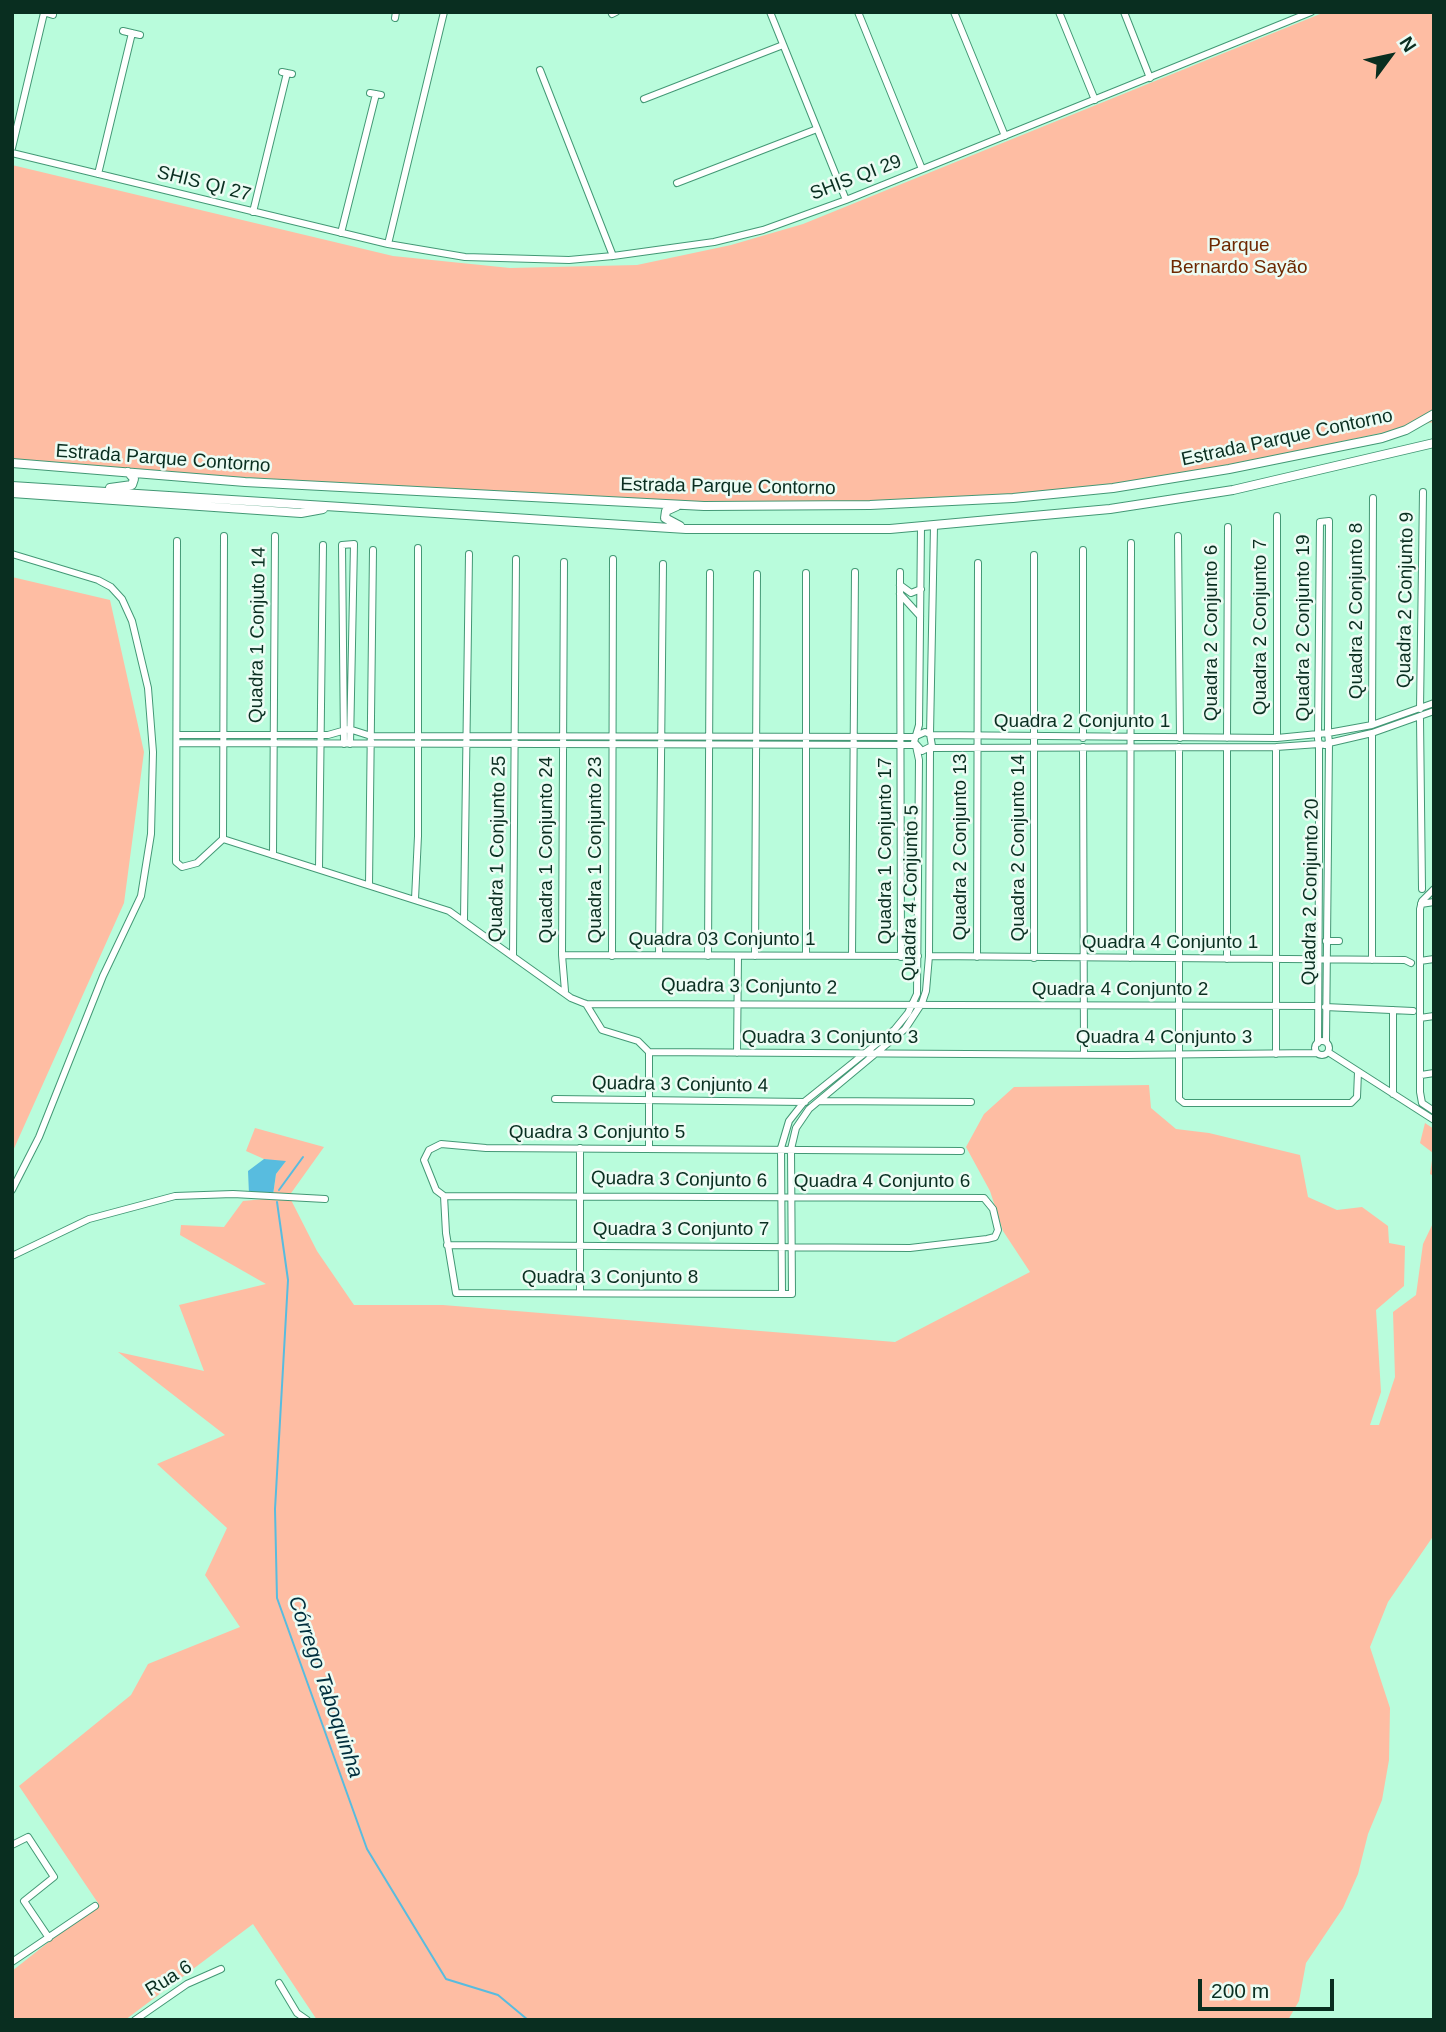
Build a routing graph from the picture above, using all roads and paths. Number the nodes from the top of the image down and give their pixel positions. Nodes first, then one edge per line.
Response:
1 (43, 12) edge
2 (444, 12) edge
3 (770, 12) edge
4 (858, 12) edge
5 (954, 12) edge
6 (1059, 12) edge
7 (1124, 12) edge
8 (1311, 12) edge
9 (53, 15) dead end
10 (123, 31) dead end
11 (132, 33) junction
12 (141, 34) dead end
13 (783, 45) junction
14 (540, 70) dead end
15 (287, 73) dead end
16 (1150, 78) junction
17 (376, 94) dead end
18 (645, 99) dead end
19 (1095, 100) junction
20 (817, 129) junction
21 (1005, 136) junction
22 (12, 148) edge
23 (12, 153) edge
24 (922, 169) junction
25 (98, 174) junction
26 (677, 183) dead end
27 (846, 200) junction
28 (253, 212) junction
29 (341, 233) junction
30 (388, 244) junction
31 (613, 256) junction
32 (1434, 414) edge
33 (1434, 443) edge
34 (1341, 447) junction
35 (1299, 456) junction
36 (1375, 458) junction
37 (12, 463) edge
38 (128, 472) junction
39 (1289, 476) junction
40 (13, 488) edge
41 (104, 491) junction
42 (1423, 492) dead end
43 (1373, 498) dead end
44 (683, 505) junction
45 (334, 507) junction
46 (1277, 516) dead end
47 (934, 526) junction
48 (921, 527) junction
49 (1228, 527) dead end
50 (686, 530) junction
51 (224, 536) dead end
52 (275, 536) dead end
53 (1178, 536) dead end
54 (177, 541) dead end
55 (1132, 544) dead end
56 (323, 545) dead end
57 (418, 548) dead end
58 (373, 550) dead end
59 (1083, 550) dead end
60 (12, 554) edge
61 (468, 554) dead end
62 (1034, 555) dead end
63 (516, 559) dead end
64 (613, 559) dead end
65 (564, 562) dead end
66 (978, 563) dead end
67 (663, 564) dead end
68 (921, 567) junction
69 (932, 567) junction
70 (855, 572) dead end
71 (900, 572) dead end
72 (710, 573) dead end
73 (806, 573) dead end
74 (757, 575) dead end
75 (931, 584) junction
76 (921, 587) junction
77 (900, 589) junction
78 (921, 617) junction
79 (1434, 703) edge
80 (1420, 709) junction
81 (1434, 711) edge
82 (1420, 718) junction
83 (1372, 729) junction
84 (352, 730) junction
85 (342, 731) junction
86 (1328, 733) junction
87 (273, 734) junction
88 (1318, 734) junction
89 (177, 735) junction
90 (225, 735) junction
91 (320, 735) junction
92 (931, 735) junction
93 (370, 736) junction
94 (418, 736) junction
95 (467, 736) junction
96 (515, 736) junction
97 (611, 736) junction
98 (659, 736) junction
99 (916, 736) junction
100 (708, 737) junction
101 (805, 737) junction
102 (901, 737) junction
103 (977, 737) junction
104 (1035, 738) junction
105 (1083, 738) junction
106 (1132, 738) junction
107 (1180, 738) junction
108 (1227, 738) junction
109 (1277, 738) junction
110 (563, 740) junction
111 (757, 741) junction
112 (853, 741) junction
113 (178, 743) junction
114 (225, 743) junction
115 (1329, 743) junction
116 (273, 744) junction
117 (321, 744) junction
118 (347, 744) junction
119 (419, 744) junction
120 (515, 744) junction
121 (1318, 744) junction
122 (371, 745) junction
123 (466, 745) junction
124 (611, 745) junction
125 (660, 745) junction
126 (708, 745) junction
127 (902, 745) junction
128 (805, 746) junction
129 (916, 746) junction
130 (1035, 746) junction
131 (977, 747) junction
132 (1083, 747) junction
133 (1132, 747) junction
134 (1179, 747) junction
135 (1276, 747) junction
136 (1227, 748) junction
137 (930, 749) junction
138 (223, 839) junction
139 (273, 855) junction
140 (319, 868) junction
141 (369, 885) junction
142 (1422, 888) dead end
143 (1434, 889) edge
144 (415, 899) junction
145 (1434, 902) edge
146 (1421, 904) junction
147 (464, 919) junction
148 (1326, 941) junction
149 (1339, 941) dead end
150 (513, 955) junction
151 (562, 955) junction
152 (806, 955) junction
153 (612, 956) junction
154 (659, 956) junction
155 (708, 956) junction
156 (738, 956) junction
157 (755, 956) junction
158 (852, 956) junction
159 (918, 956) junction
160 (929, 956) junction
161 (901, 957) junction
162 (977, 957) junction
163 (1034, 958) junction
164 (1082, 958) junction
165 (1130, 958) junction
166 (1179, 958) junction
167 (1227, 959) junction
168 (1275, 959) junction
169 (1322, 959) junction
170 (1434, 959) edge
171 (1372, 960) junction
172 (1420, 961) junction
173 (1411, 963) dead end
174 (565, 991) junction
175 (913, 1003) junction
176 (922, 1003) junction
177 (586, 1004) junction
178 (737, 1004) junction
179 (1083, 1005) junction
180 (1179, 1005) junction
181 (1274, 1007) junction
182 (1322, 1007) junction
183 (1393, 1010) junction
184 (1413, 1011) dead end
185 (1434, 1016) edge
186 (1420, 1018) junction
187 (1318, 1042) junction
188 (1326, 1042) junction
189 (649, 1052) junction
190 (1328, 1052) junction
191 (737, 1053) junction
192 (867, 1053) junction
193 (879, 1053) junction
194 (1178, 1053) junction
195 (1317, 1053) junction
196 (1012, 1054) joint
197 (1084, 1054) junction
198 (1276, 1054) junction
199 (1358, 1072) junction
200 (1434, 1073) edge
201 (1421, 1075) junction
202 (1393, 1094) junction
203 (555, 1099) dead end
204 (648, 1100) junction
205 (818, 1101) junction
206 (804, 1102) junction
207 (971, 1102) dead end
208 (1434, 1111) edge
209 (1434, 1121) edge
210 (580, 1148) junction
211 (649, 1149) junction
212 (781, 1149) junction
213 (791, 1149) junction
214 (961, 1151) dead end
215 (12, 1190) edge
216 (444, 1196) junction
217 (582, 1196) junction
218 (781, 1197) junction
219 (791, 1197) junction
220 (984, 1198) joint
221 (325, 1199) dead end
222 (447, 1245) junction
223 (780, 1245) junction
224 (792, 1245) junction
225 (582, 1246) junction
226 (12, 1256) edge
227 (580, 1293) junction
228 (782, 1294) junction
229 (792, 1294) joint
230 (12, 1845) edge
231 (95, 1906) dead end
232 (49, 1938) junction
233 (12, 1962) edge
234 (221, 1969) dead end
235 (279, 1983) dead end
236 (138, 2019) edge
237 (307, 2020) edge

1 - 9 street
1 - 22 street
2 - 30 street
3 - 13 street
4 - 24 street
5 - 21 street
6 - 19 street
7 - 16 street
8 - 16 street, SHIS QI 29
10 - 11 street
11 - 12 street
11 - 25 street
13 - 18 street
13 - 20 street
14 - 31 street
15 - 28 street
16 - 19 street, SHIS QI 29
17 - 29 street
19 - 21 street, SHIS QI 29
20 - 26 street
20 - 27 street
21 - 24 street, SHIS QI 29
23 - 25 street, SHIS QI 27
24 - 27 street, SHIS QI 29
25 - 28 street, SHIS QI 27
27 - 31 street, SHIS QI 29
28 - 29 street, SHIS QI 27
29 - 30 street, SHIS QI 27
30 - 31 street, SHIS QI 29
32 - 34 main road, Estrada Parque Contorno
33 - 36 main road, Estrada Parque Contorno
34 - 35 main road, Estrada Parque Contorno
34 - 36 main road
35 - 39 main road
35 - 44 main road, Estrada Parque Contorno
36 - 39 main road, Estrada Parque Contorno
37 - 38 main road, Estrada Parque Contorno
38 - 41 main road
38 - 44 main road, Estrada Parque Contorno
39 - 47 main road, Estrada Parque Contorno
40 - 41 main road, Estrada Parque Contorno
40 - 45 main road
41 - 45 main road, Estrada Parque Contorno
42 - 80 street, Quadra 2 Conjunto 9
43 - 83 street, Quadra 2 Conjunto 8
44 - 50 main road
45 - 50 main road, Estrada Parque Contorno
46 - 109 street, Quadra 2 Conjunto 7
47 - 48 main road, Estrada Parque Contorno
47 - 69 street
48 - 50 main road, Estrada Parque Contorno
48 - 68 street
49 - 108 street, Quadra 2 Conjunto 6
51 - 90 street
52 - 87 street, Quadra 1 Conjuto 14
53 - 107 street
54 - 89 street
55 - 106 street
56 - 91 street
57 - 94 street
58 - 93 street
59 - 105 street
60 - 215 street
61 - 95 street
62 - 104 street, Quadra 2 Conjunto 14
63 - 96 street, Quadra 1 Conjunto 25
64 - 97 street, Quadra 1 Conjunto 23
65 - 110 street, Quadra 1 Conjunto 24
66 - 103 street, Quadra 2 Conjunto 1
67 - 98 street
68 - 69 street
68 - 76 street
69 - 75 street
70 - 112 street
71 - 77 street, Quadra 1 Conjunto 17
72 - 100 street
73 - 101 street
74 - 111 street
75 - 76 street
75 - 92 street
76 - 77 street
76 - 78 street
77 - 78 street
77 - 102 street, Quadra 1 Conjunto 17
78 - 99 street
79 - 80 street
80 - 83 street
81 - 82 street
82 - 83 street
82 - 142 street
83 - 86 street
83 - 115 street
83 - 171 street
84 - 85 street
84 - 85 street
84 - 93 street
84 - 118 street
85 - 91 street
85 - 118 street
86 - 88 street, Quadra 2 Conjunto 1
86 - 88 street, Quadra 2 Conjunto 19
86 - 115 street, Quadra 2 Conjunto 20
87 - 90 street
87 - 91 street
87 - 116 street, Quadra 1 Conjuto 14
88 - 109 street, Quadra 2 Conjunto 1
88 - 121 street, Quadra 2 Conjunto 19
89 - 90 street
89 - 113 street
90 - 114 street
91 - 117 street
92 - 99 street
92 - 103 street
92 - 137 street
93 - 94 street
93 - 122 street
94 - 95 street
94 - 119 street
95 - 96 street
95 - 123 street
96 - 110 street
96 - 120 street, Quadra 1 Conjunto 25
97 - 98 street
97 - 110 street
97 - 124 street, Quadra 1 Conjunto 23
98 - 100 street
98 - 125 street
99 - 102 street
99 - 129 street
100 - 111 street
100 - 126 street
101 - 111 street
101 - 112 street
101 - 128 street
102 - 112 street
102 - 127 street, Quadra 1 Conjunto 17
103 - 104 street, Quadra 2 Conjunto 1
103 - 131 street, Quadra 2 Conjunto 13
104 - 105 street, Quadra 2 Conjunto 1
104 - 130 street, Quadra 2 Conjunto 14
105 - 106 street, Quadra 2 Conjunto 1
106 - 107 street, Quadra 2 Conjunto 1
106 - 133 street
107 - 108 street, Quadra 2 Conjunto 1
108 - 109 street, Quadra 2 Conjunto 1
110 - 120 street
110 - 124 street
110 - 151 street, Quadra 1 Conjunto 24
111 - 126 street
111 - 128 street
111 - 157 street
112 - 127 street
112 - 128 street
112 - 158 street
113 - 114 street
113 - 138 street
114 - 116 street
114 - 138 street
115 - 121 street
115 - 148 street, Quadra 2 Conjunto 20
116 - 117 street
116 - 139 street, Quadra 1 Conjuto 14
117 - 118 street
117 - 140 street
118 - 122 street
119 - 122 street
119 - 123 street
119 - 144 street
120 - 123 street
120 - 150 street, Quadra 1 Conjunto 25
121 - 135 street
121 - 169 street, Quadra 2 Conjunto 19
122 - 141 street
123 - 147 street
124 - 125 street
124 - 153 street, Quadra 1 Conjunto 23
125 - 126 street
125 - 154 street
126 - 155 street
127 - 129 street
127 - 161 street, Quadra 1 Conjunto 17
128 - 152 street
129 - 137 street
129 - 159 street, Quadra 1 Conjunto 17
130 - 131 street
130 - 132 street
130 - 163 street, Quadra 2 Conjunto 14
131 - 137 street
131 - 162 street, Quadra 2 Conjunto 13
132 - 133 street
132 - 164 street
133 - 134 street
133 - 165 street
134 - 136 street
134 - 166 street
135 - 136 street
135 - 168 street
136 - 167 street
137 - 160 street, Quadra 4 Conjunto 5
138 - 139 street
139 - 140 street
140 - 141 street
141 - 144 street
143 - 146 street
144 - 147 street
145 - 146 street
146 - 172 street
147 - 150 street
148 - 149 street
148 - 169 street, Quadra 2 Conjunto 20
150 - 174 street
151 - 153 street, Quadra 03 Conjunto 1
151 - 174 street
152 - 157 street, Quadra 03 Conjunto 1
152 - 158 street, Quadra 03 Conjunto 1
153 - 154 street, Quadra 03 Conjunto 1
154 - 155 street, Quadra 03 Conjunto 1
155 - 156 street, Quadra 03 Conjunto 1
156 - 157 street, Quadra 03 Conjunto 1
156 - 178 street
158 - 161 street, Quadra 03 Conjunto 1
159 - 160 street
159 - 160 street
159 - 161 street, Quadra 03 Conjunto 1
159 - 175 street, Quadra 1 Conjunto 17
160 - 162 street, Quadra 4 Conjunto 1
160 - 176 street, Quadra 4 Conjunto 5
162 - 163 street, Quadra 4 Conjunto 1
163 - 164 street, Quadra 4 Conjunto 1
164 - 165 street, Quadra 4 Conjunto 1
164 - 179 street
165 - 166 street, Quadra 4 Conjunto 1
166 - 167 street, Quadra 4 Conjunto 1
166 - 180 street
167 - 168 street, Quadra 4 Conjunto 1
168 - 169 street, Quadra 4 Conjunto 1
168 - 181 street
169 - 171 street, Quadra 4 Conjunto 1
169 - 182 street, Quadra 2 Conjunto 20
170 - 172 street
171 - 173 street, Quadra 4 Conjunto 1
172 - 186 street
174 - 177 street
175 - 176 street, Quadra 3 Conjunto 2
175 - 178 street, Quadra 3 Conjunto 2
175 - 192 street, Quadra 1 Conjunto 17
176 - 179 street, Quadra 4 Conjunto 2
176 - 193 street, Quadra 4 Conjunto 5
177 - 178 street, Quadra 3 Conjunto 2
177 - 189 street
178 - 191 street
179 - 180 street, Quadra 4 Conjunto 2
179 - 197 street
180 - 181 street, Quadra 4 Conjunto 2
180 - 194 street
181 - 182 street, Quadra 4 Conjunto 2
181 - 198 street
182 - 183 street, Quadra 4 Conjunto 2
182 - 187 street
182 - 188 street, Quadra 2 Conjunto 20
183 - 184 street, Quadra 4 Conjunto 2
183 - 202 street
185 - 186 street
186 - 201 street
187 - 188 street
187 - 195 street
188 - 190 street, Quadra 2 Conjunto 20
189 - 191 street, Quadra 3 Conjunto 3
189 - 204 street
190 - 195 street, Quadra 4 Conjunto 3
190 - 199 street
191 - 192 street, Quadra 3 Conjunto 3
192 - 193 street, Quadra 3 Conjunto 3
192 - 206 street, Quadra 1 Conjunto 17
193 - 196 street, Quadra 3 Conjunto 3
193 - 205 street, Quadra 4 Conjunto 5
194 - 197 street, Quadra 4 Conjunto 3
194 - 198 street, Quadra 4 Conjunto 3
194 - 199 street
195 - 198 street, Quadra 4 Conjunto 3
196 - 197 street, Quadra 4 Conjunto 3
199 - 202 street
200 - 201 street
201 - 208 street
202 - 209 street
203 - 204 street, Quadra 3 Conjunto 4
204 - 206 street, Quadra 3 Conjunto 4
204 - 211 street
205 - 206 street, Quadra 3 Conjunto 4
205 - 207 street, Quadra 3 Conjunto 4
205 - 213 street, Quadra 4 Conjunto 5
206 - 212 street
210 - 211 street, Quadra 3 Conjunto 5
210 - 216 street, Quadra 3 Conjunto 5
210 - 217 street, Quadra 3 Conjunto 6
211 - 212 street, Quadra 3 Conjunto 5
212 - 213 street, Quadra 3 Conjunto 5
212 - 218 street
213 - 214 street
213 - 219 street, Quadra 4 Conjunto 5
216 - 217 street
216 - 222 street
217 - 218 street, Quadra 3 Conjunto 6
217 - 225 street, Quadra 3 Conjunto 7
218 - 219 street, Quadra 4 Conjunto 6
218 - 223 street
219 - 220 street, Quadra 4 Conjunto 6
219 - 224 street, Quadra 4 Conjunto 5
220 - 224 street, Quadra 3 Conjunto 7
221 - 226 street
222 - 225 street, Quadra 3 Conjunto 7
222 - 227 street, Quadra 3 Conjunto 8
223 - 224 street, Quadra 3 Conjunto 7
223 - 225 street, Quadra 3 Conjunto 7
223 - 228 street
224 - 229 street, Quadra 4 Conjunto 5
225 - 227 street, Quadra 3 Conjunto 7
227 - 228 street, Quadra 3 Conjunto 8
228 - 229 street, Quadra 3 Conjunto 8
230 - 232 street
231 - 232 street
232 - 233 street
234 - 236 street, Rua 6
235 - 237 street

